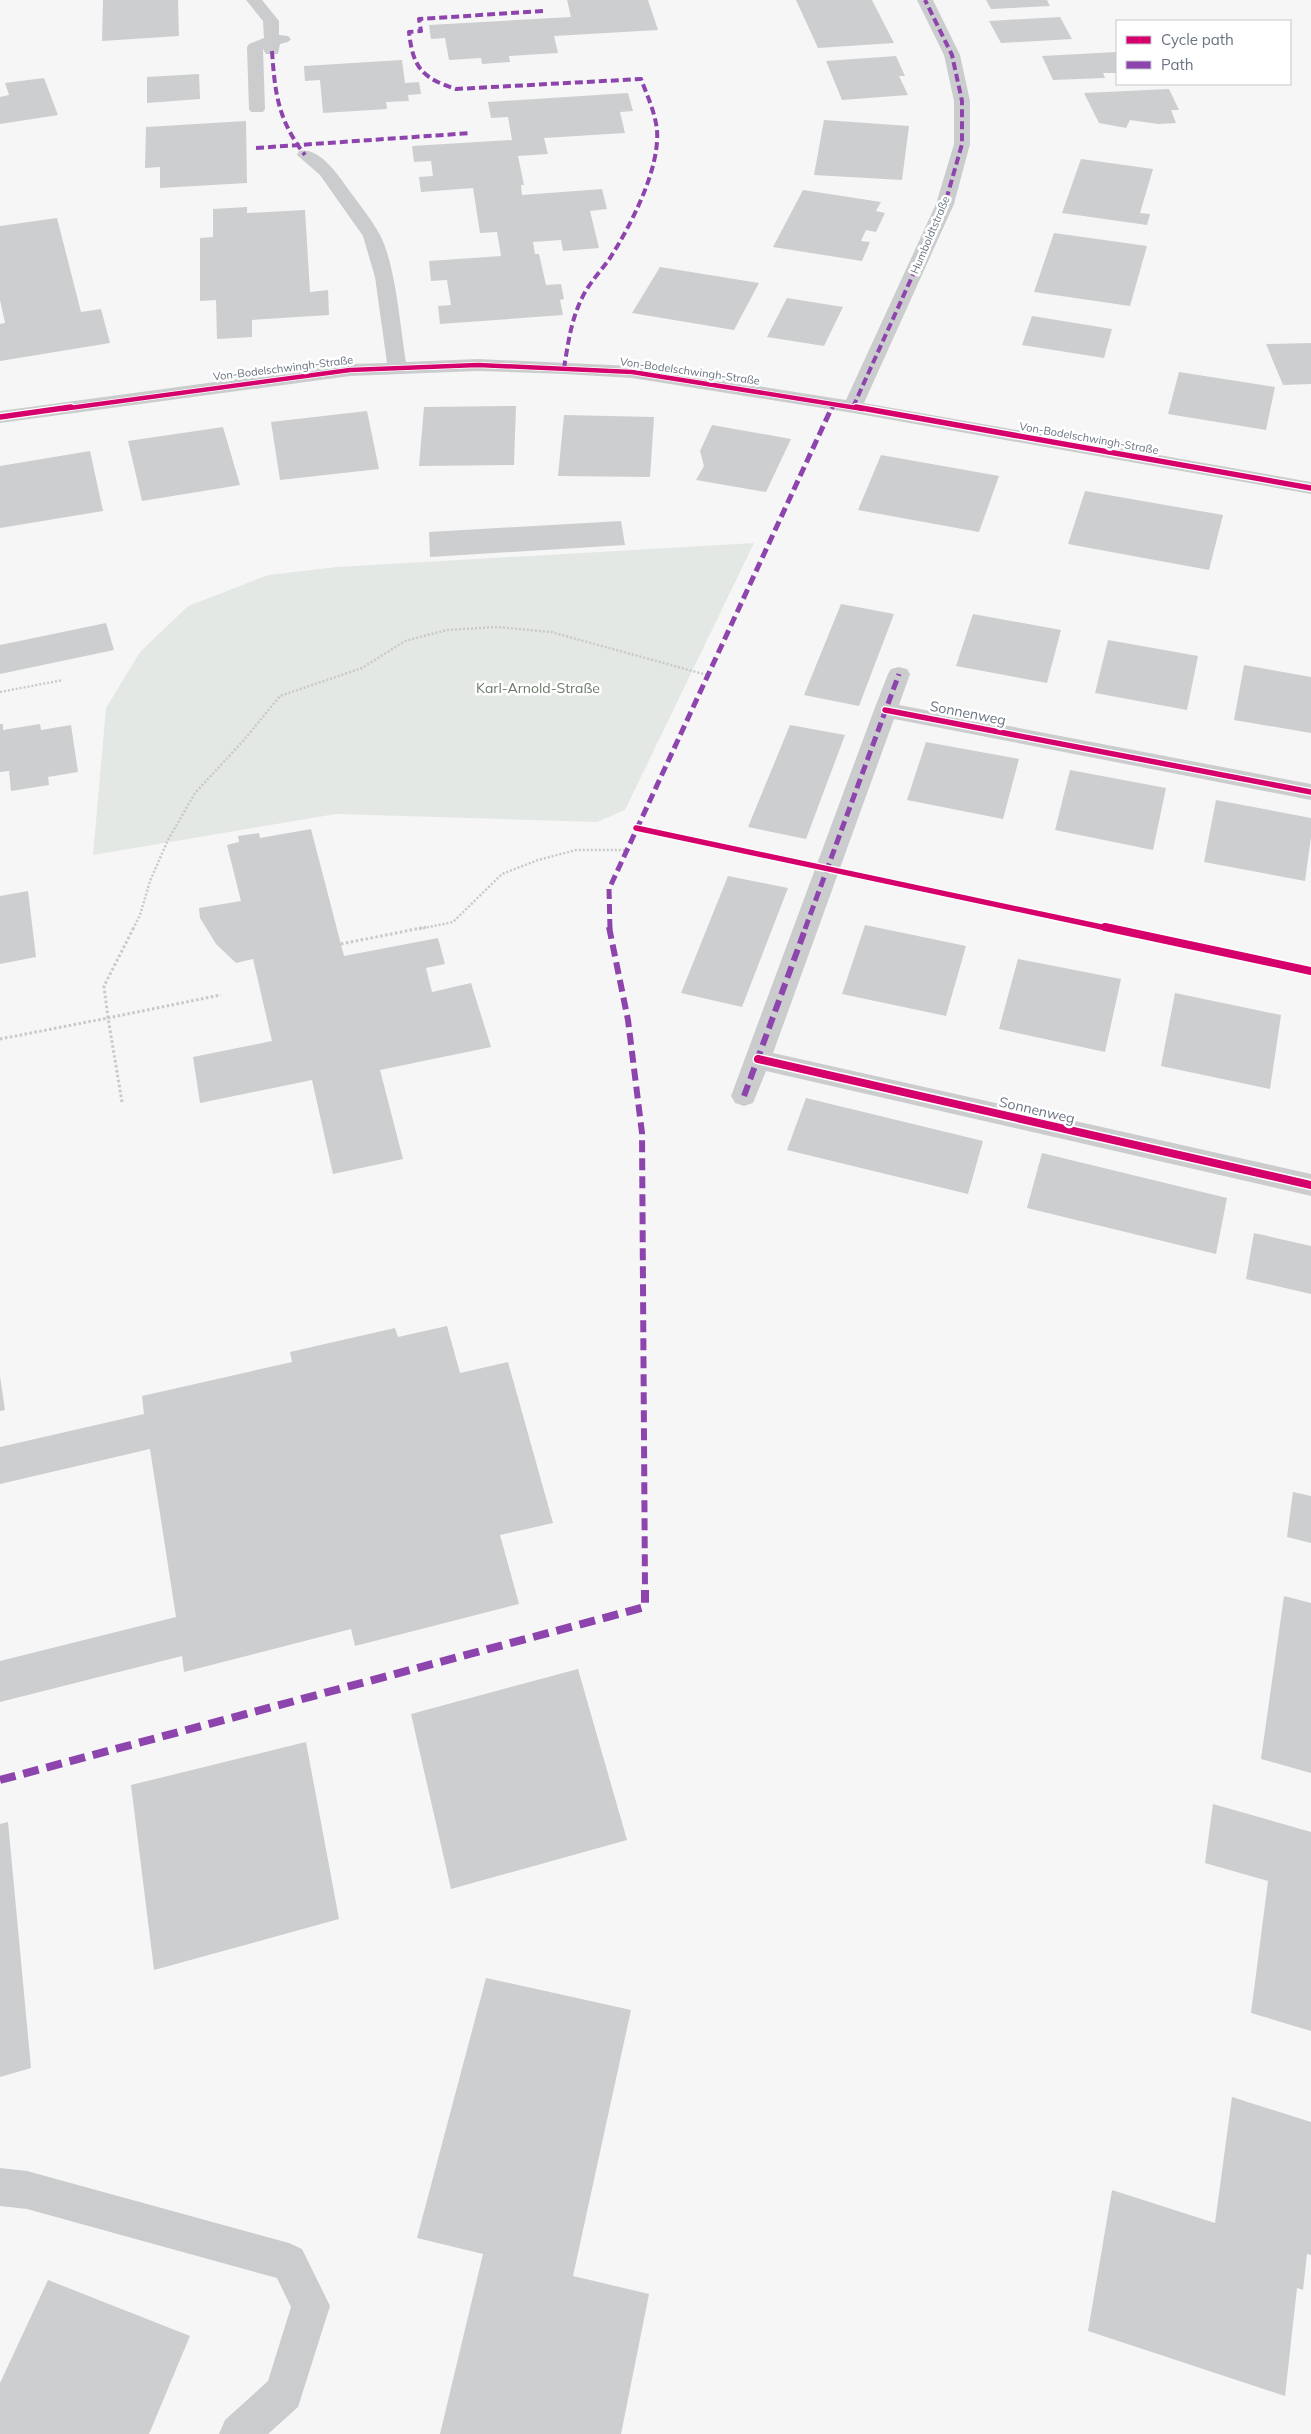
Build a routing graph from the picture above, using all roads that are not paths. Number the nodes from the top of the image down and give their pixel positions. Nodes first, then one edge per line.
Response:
1 (274, 0) edge
2 (925, 0) edge
3 (255, 1) edge
4 (257, 109) dead end
5 (305, 155) dead end
6 (398, 367) junction
7 (853, 407) junction
8 (0, 417) edge
9 (1311, 488) edge
10 (898, 674) dead end
11 (885, 710) junction
12 (1311, 792) edge
13 (758, 1059) junction
14 (744, 1096) dead end
15 (1311, 1185) edge
16 (0, 2187) edge
17 (239, 2434) edge

1 - 3 street
2 - 7 street, Humboldtstraße
3 - 4 street
5 - 6 street
6 - 7 street, Von-Bodelschwingh-Straße
6 - 8 street, Von-Bodelschwingh-Straße
7 - 9 street, Von-Bodelschwingh-Straße
10 - 11 street
11 - 12 street, Sonnenweg
11 - 13 street
13 - 14 street
13 - 15 street, Sonnenweg
16 - 17 street

